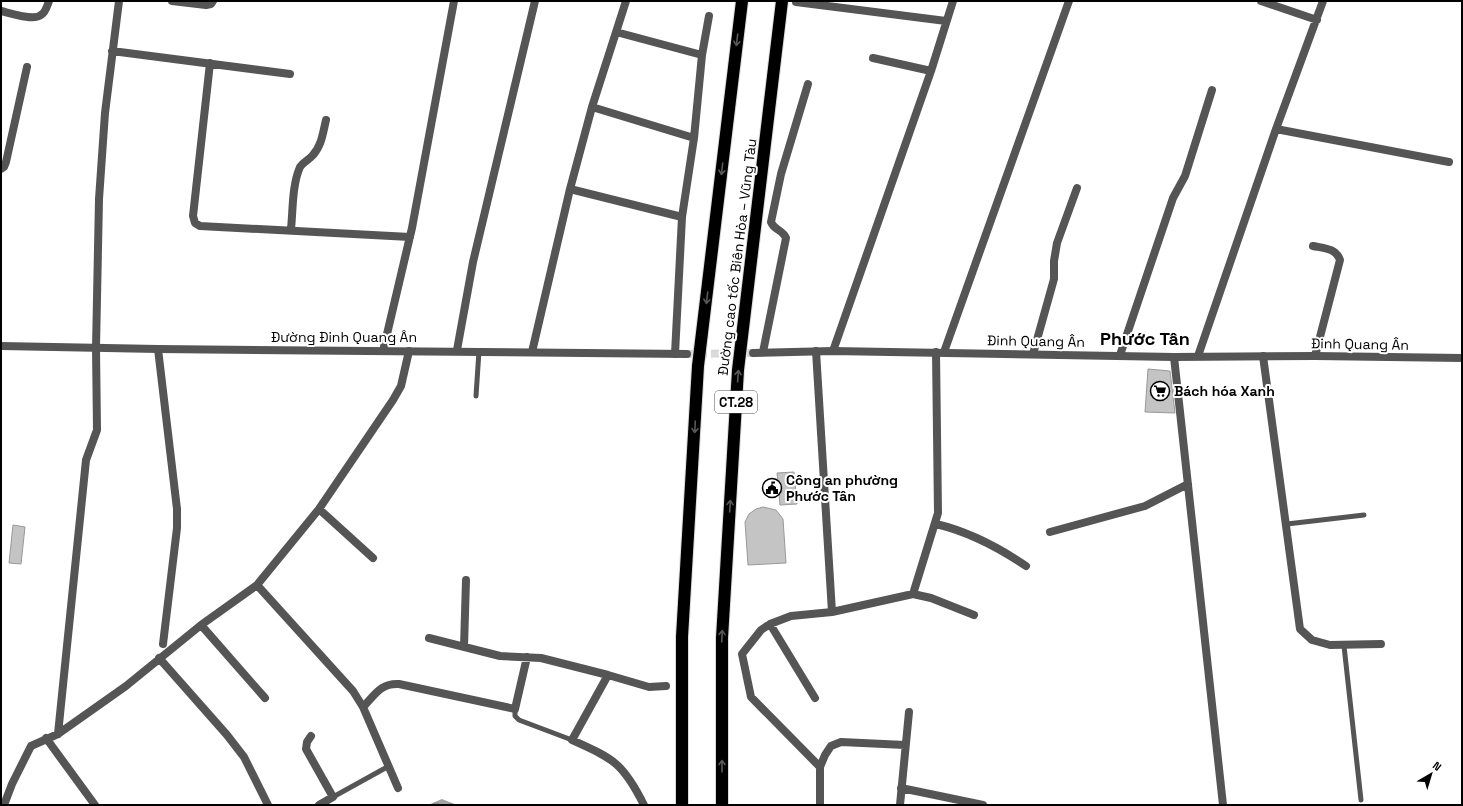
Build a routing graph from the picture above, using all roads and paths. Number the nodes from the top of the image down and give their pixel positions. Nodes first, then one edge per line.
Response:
1 (49, 1) edge
2 (118, 1) edge
3 (172, 1) edge
4 (213, 1) edge
5 (454, 1) edge
6 (535, 1) edge
7 (626, 1) edge
8 (742, 1) edge
9 (782, 1) edge
10 (953, 1) edge
11 (1069, 1) edge
12 (1261, 1) edge
13 (1323, 1) edge
14 (796, 2) edge
15 (1, 11) edge
16 (709, 16) dead end
17 (1316, 20) junction
18 (946, 21) junction
19 (616, 32) junction
20 (112, 51) junction
21 (702, 55) junction
22 (873, 58) dead end
23 (210, 63) junction
24 (27, 67) dead end
25 (931, 71) junction
26 (290, 74) dead end
27 (808, 84) dead end
28 (1212, 90) dead end
29 (592, 107) junction
30 (326, 120) dead end
31 (1276, 129) junction
32 (694, 138) junction
33 (1449, 162) dead end
34 (1, 169) edge
35 (1077, 188) dead end
36 (570, 189) junction
37 (682, 217) junction
38 (291, 229) junction
39 (410, 237) junction
40 (1312, 246) dead end
41 (1, 346) edge
42 (96, 348) junction
43 (158, 349) junction
44 (457, 350) junction
45 (833, 350) junction
46 (383, 351) junction
47 (409, 351) junction
48 (479, 351) junction
49 (816, 351) junction
50 (532, 352) junction
51 (763, 352) junction
52 (940, 352) junction
53 (753, 353) tunnel mouth
54 (675, 354) junction
55 (688, 354) tunnel mouth
56 (1032, 354) junction
57 (1120, 355) junction
58 (1198, 356) junction
59 (1263, 356) junction
60 (1315, 356) junction
61 (1174, 357) junction
62 (1462, 358) edge
63 (476, 396) dead end
64 (1188, 484) junction
65 (319, 509) junction
66 (1364, 515) dead end
67 (936, 524) junction
68 (1287, 524) junction
69 (1050, 532) dead end
70 (373, 558) dead end
71 (1026, 566) dead end
72 (466, 580) dead end
73 (257, 585) junction
74 (913, 594) junction
75 (832, 612) junction
76 (974, 615) dead end
77 (770, 624) junction
78 (201, 625) junction
79 (429, 638) dead end
80 (162, 644) dead end
81 (1381, 644) dead end
82 (1344, 646) junction
83 (464, 647) junction
84 (528, 657) junction
85 (159, 658) junction
86 (608, 675) junction
87 (666, 686) dead end
88 (266, 698) dead end
89 (815, 698) dead end
90 (363, 707) junction
91 (516, 709) junction
92 (909, 712) dead end
93 (58, 734) junction
94 (311, 736) dead end
95 (46, 738) junction
96 (572, 740) junction
97 (904, 745) junction
98 (389, 766) junction
99 (820, 767) junction
100 (398, 788) dead end
101 (901, 788) junction
102 (4, 796) edge
103 (333, 797) junction
104 (1360, 800) dead end
105 (4, 805) edge
106 (95, 805) edge
107 (268, 805) edge
108 (319, 805) edge
109 (644, 805) edge
110 (682, 805) edge
111 (722, 805) edge
112 (820, 805) edge
113 (900, 805) edge
114 (983, 805) edge
115 (1222, 805) edge

1 - 15 street
2 - 20 street
3 - 4 street
5 - 39 street
6 - 44 street
7 - 19 street
8 -> 110 highway, Đường cao tốc Biên Hòa – Vũng Tàu / CT.28
111 -> 9 highway, Đường cao tốc Biên Hòa – Vũng Tàu / CT.28
10 - 18 street
11 - 52 street
12 - 17 street
13 - 17 street
14 - 18 street
16 - 21 street
17 - 31 street
18 - 25 street
19 - 21 street
19 - 29 street
20 - 23 street
20 - 42 street
21 - 32 street
22 - 25 street
23 - 26 street
23 - 38 street
24 - 34 street
25 - 45 street
27 - 51 street
28 - 57 street
29 - 32 street
29 - 36 street
30 - 38 street
31 - 33 street
31 - 58 street
32 - 37 street
35 - 56 street
36 - 37 street
36 - 50 street
37 - 54 street
38 - 39 street
39 - 46 street
40 - 60 street
41 - 42 street, Đường Đinh Quang Ân
42 - 43 street, Đường Đinh Quang Ân
42 - 93 street
43 - 46 street, Đường Đinh Quang Ân
43 - 80 street
44 - 47 street, Đường Đinh Quang Ân
44 - 48 street, Đường Đinh Quang Ân
45 - 49 street, Đinh Quang Ân
45 - 52 street, Đinh Quang Ân
46 - 47 street, Đường Đinh Quang Ân
47 - 65 street
48 - 50 street, Đường Đinh Quang Ân
48 - 63 lane
49 - 51 street, Đinh Quang Ân
49 - 75 street
50 - 54 street, Đường Đinh Quang Ân
51 - 53 street, Đinh Quang Ân
52 - 56 street, Đinh Quang Ân
52 - 67 street
54 - 55 street, Đường Đinh Quang Ân
56 - 57 street, Đinh Quang Ân
57 - 61 street, Đinh Quang Ân
58 - 59 street, Đinh Quang Ân
58 - 61 street, Đinh Quang Ân
59 - 60 street, Đinh Quang Ân
59 - 68 street
60 - 62 street, Đinh Quang Ân
61 - 64 street
64 - 69 street
64 - 115 street
65 - 70 street
65 - 73 street
66 - 68 lane
67 - 71 street
67 - 74 street
68 - 82 street
72 - 83 street
73 - 78 street
73 - 90 street
74 - 75 street
74 - 76 street
75 - 77 street
77 - 89 street
77 - 99 street
78 - 85 street
78 - 88 street
79 - 83 street
81 - 82 street
82 - 104 lane
83 - 84 street
84 - 86 street
84 - 91 street
85 - 93 street
85 - 107 street
86 - 87 street
86 - 96 street
90 - 91 street
90 - 98 street
91 - 96 lane
92 - 97 street
93 - 95 street
94 - 103 street
95 - 102 street
95 - 106 street
96 - 109 street
97 - 99 street
97 - 101 street
98 - 100 street
98 - 103 lane
99 - 112 street
101 - 113 street
101 - 114 street
102 - 105 street
103 - 108 street

